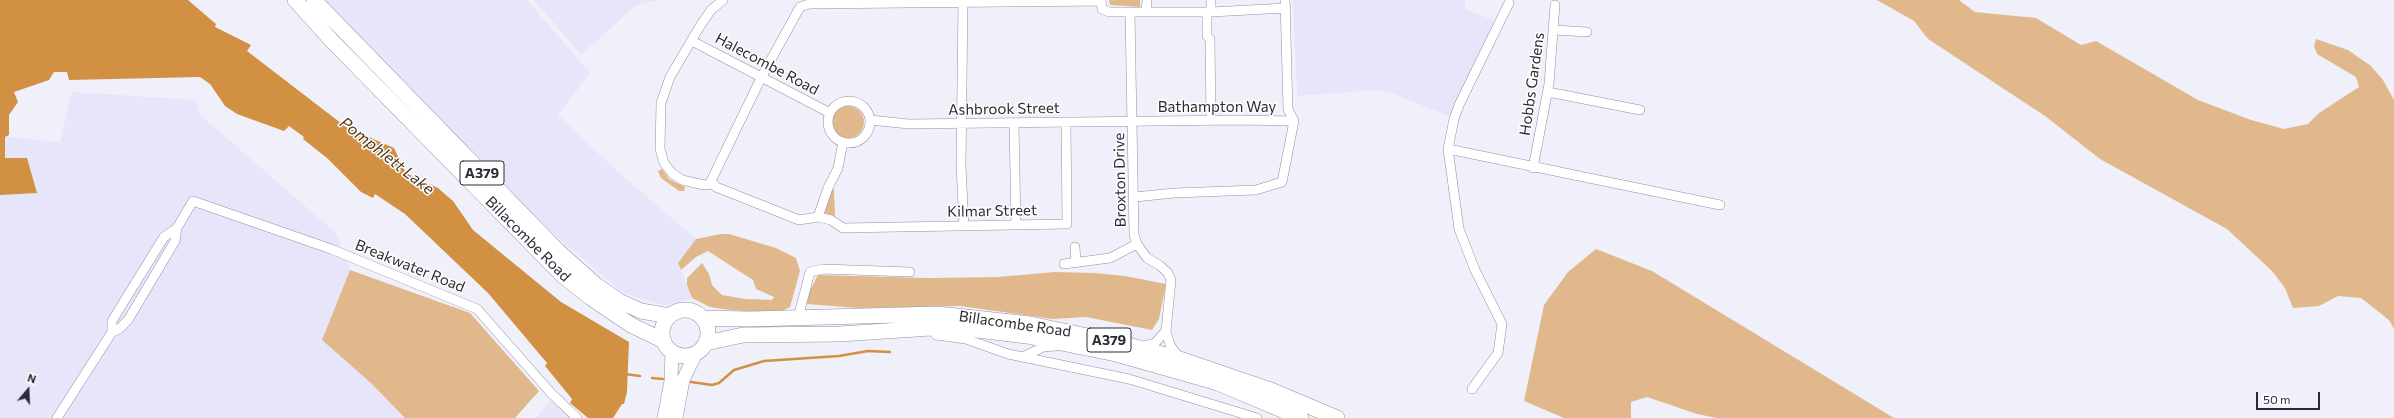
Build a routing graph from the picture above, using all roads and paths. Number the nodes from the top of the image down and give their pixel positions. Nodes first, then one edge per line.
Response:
1 (294, 0) edge
2 (298, 0) edge
3 (723, 0) edge
4 (1101, 0) edge
5 (1146, 0) edge
6 (1211, 0) edge
7 (963, 1) edge
8 (798, 3) edge
9 (1510, 3) dead end
10 (1286, 4) edge
11 (1555, 5) dead end
12 (311, 7) edge
13 (1130, 12) junction
14 (1146, 12) junction
15 (1209, 12) junction
16 (1555, 30) junction
17 (1587, 32) dead end
18 (692, 41) junction
19 (762, 76) junction
20 (1548, 92) junction
21 (1640, 110) dead end
22 (830, 113) junction
23 (870, 120) junction
24 (1211, 120) junction
25 (1136, 121) junction
26 (1294, 121) junction
27 (1066, 122) junction
28 (1014, 123) junction
29 (962, 124) junction
30 (442, 132) junction
31 (844, 142) junction
32 (1448, 149) junction
33 (439, 150) junction
34 (1530, 167) junction
35 (712, 184) junction
36 (1135, 197) junction
37 (1720, 205) dead end
38 (818, 218) junction
39 (1016, 225) junction
40 (964, 226) junction
41 (176, 228) junction
42 (1137, 244) junction
43 (1075, 247) dead end
44 (556, 258) junction
45 (1076, 263) junction
46 (1064, 264) dead end
47 (910, 272) dead end
48 (670, 316) junction
49 (702, 318) junction
50 (798, 318) junction
51 (907, 331) junction
52 (1166, 331) junction
53 (112, 332) junction
54 (1072, 344) junction
55 (668, 346) junction
56 (1139, 347) junction
57 (701, 348) junction
58 (1023, 357) junction
59 (1180, 359) junction
60 (1472, 389) dead end
61 (57, 418) edge
62 (577, 418) edge
63 (664, 418) edge
64 (676, 418) edge
65 (1257, 418) edge
66 (1301, 418) edge
67 (1337, 418) edge

1 - 12 main road, Billacombe Road / A379
2 - 12 street, Billacombe Road
3 - 18 street, Kilmar Street
4 - 7 street
4 - 13 street
5 - 14 street
6 - 15 street
7 - 8 street
7 - 29 street
8 - 19 street
9 - 32 street
10 - 15 street
10 - 26 street
11 - 16 street, Hobbs Gardens
12 - 30 main road, Billacombe Road / A379
12 - 33 main road, Billacombe Road / A379
13 - 14 street
13 - 25 street, Broxton Drive
14 - 15 street
15 - 24 street
16 - 17 street
16 - 20 street, Hobbs Gardens
18 - 19 street, Halecombe Road
18 - 35 street, Kilmar Street
19 - 22 street, Halecombe Road
19 - 35 street
20 - 21 street
20 - 34 street, Hobbs Gardens
22 - 23 street
22 - 31 street
23 - 29 street, Ashbrook Street
23 - 31 street
24 - 25 street, Bathampton Way
24 - 26 street, Bathampton Way
25 - 27 street, Ashbrook Street
25 - 36 street, Broxton Drive
26 - 36 street
27 - 28 street, Ashbrook Street
27 - 39 street, Kilmar Street
28 - 29 street, Ashbrook Street
28 - 39 street
29 - 40 street
30 - 33 main road
30 - 44 main road, Billacombe Road / A379
31 - 38 street
32 - 34 street
32 - 60 street
33 - 44 main road, Billacombe Road / A379
34 - 37 street
35 - 38 street, Kilmar Street
36 - 42 street, Broxton Drive
38 - 40 street, Kilmar Street
39 - 40 street, Kilmar Street
41 - 53 street
41 - 53 street
41 - 62 street, Breakwater Road
42 - 45 street
42 - 52 street, Broxton Drive
43 - 45 street
44 - 48 main road, Billacombe Road / A379
44 - 55 main road, Billacombe Road / A379
45 - 46 street
47 - 50 street
48 - 49 main road, A379
48 - 55 main road
49 - 50 main road, Billacombe Road / A379
49 - 57 main road
50 - 56 main road, Billacombe Road / A379
51 - 54 main road, Billacombe Road / A379
51 - 57 main road, Billacombe Road / A379
51 - 58 street, Billacombe Road
52 - 56 street
52 - 59 street, Broxton Drive
53 - 61 street
54 - 58 street, Billacombe Road
54 - 66 main road, Billacombe Road / A379
55 - 57 main road, A379
55 - 63 street
56 - 59 main road, Billacombe Road / A379
57 - 64 street
58 - 65 street, Billacombe Road
59 - 67 main road, Billacombe Road / A379

